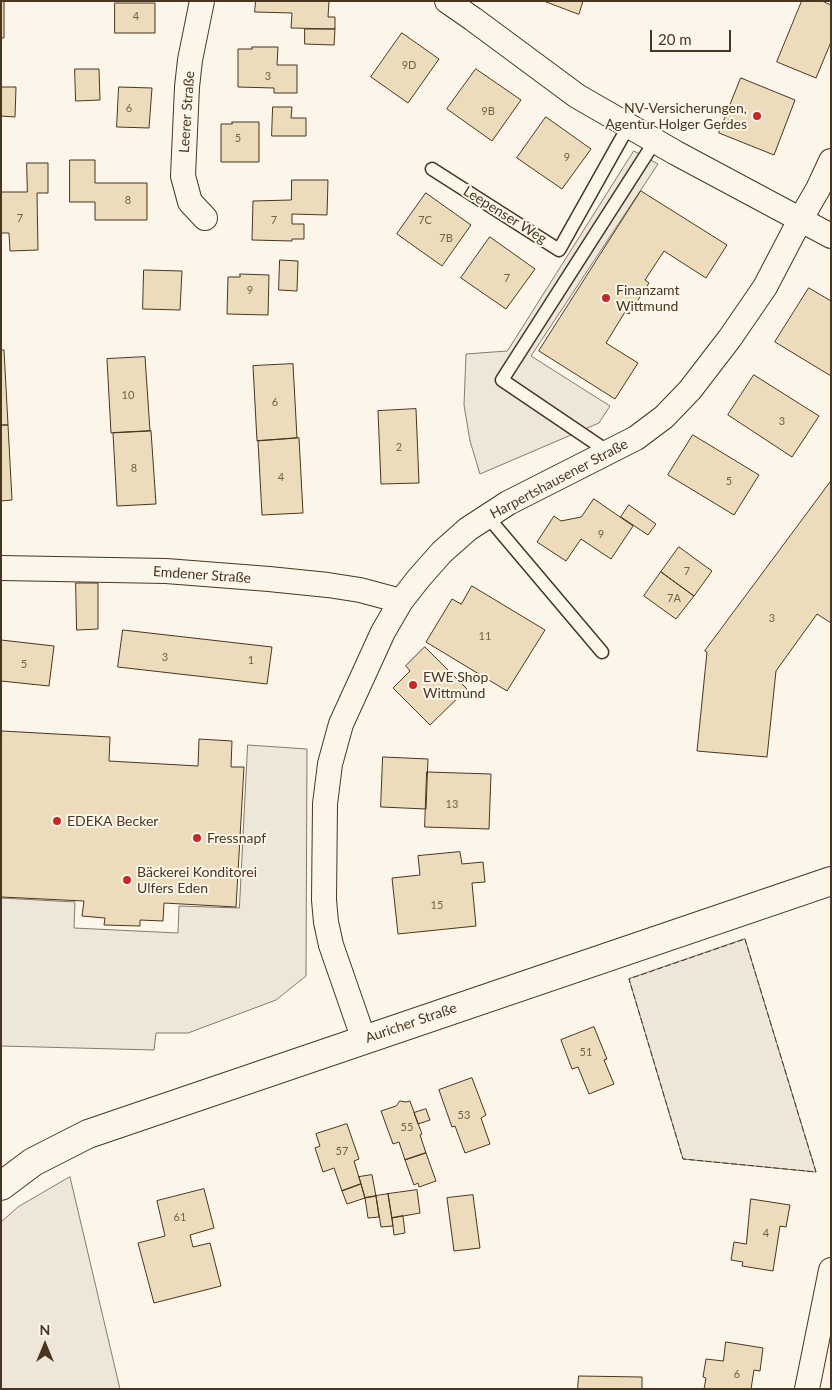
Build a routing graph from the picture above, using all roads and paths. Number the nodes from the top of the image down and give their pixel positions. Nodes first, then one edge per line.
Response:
1 (202, 1) edge
2 (447, 1) edge
3 (629, 125) junction
4 (655, 141) junction
5 (831, 161) edge
6 (432, 169) dead end
7 (205, 218) dead end
8 (800, 220) junction
9 (831, 236) edge
10 (610, 453) junction
11 (487, 516) junction
12 (1, 568) edge
13 (401, 602) junction
14 (602, 652) dead end
15 (831, 881) edge
16 (364, 1040) junction
17 (1, 1186) edge
18 (831, 1270) edge
19 (807, 1389) edge

1 - 7 street, Leerer Straße
2 - 3 street
3 - 4 street
3 - 6 lane, Leepenser Weg
4 - 8 street
4 - 10 lane
5 - 8 street, Harpertshausener Straße
8 - 9 street
8 - 10 street, Harpertshausener Straße
10 - 11 street, Harpertshausener Straße
11 - 13 street, Harpertshausener Straße
11 - 14 lane
12 - 13 street, Emdener Straße
13 - 16 street, Harpertshausener Straße
15 - 16 street, Auricher Straße
16 - 17 street, Auricher Straße
18 - 19 street

